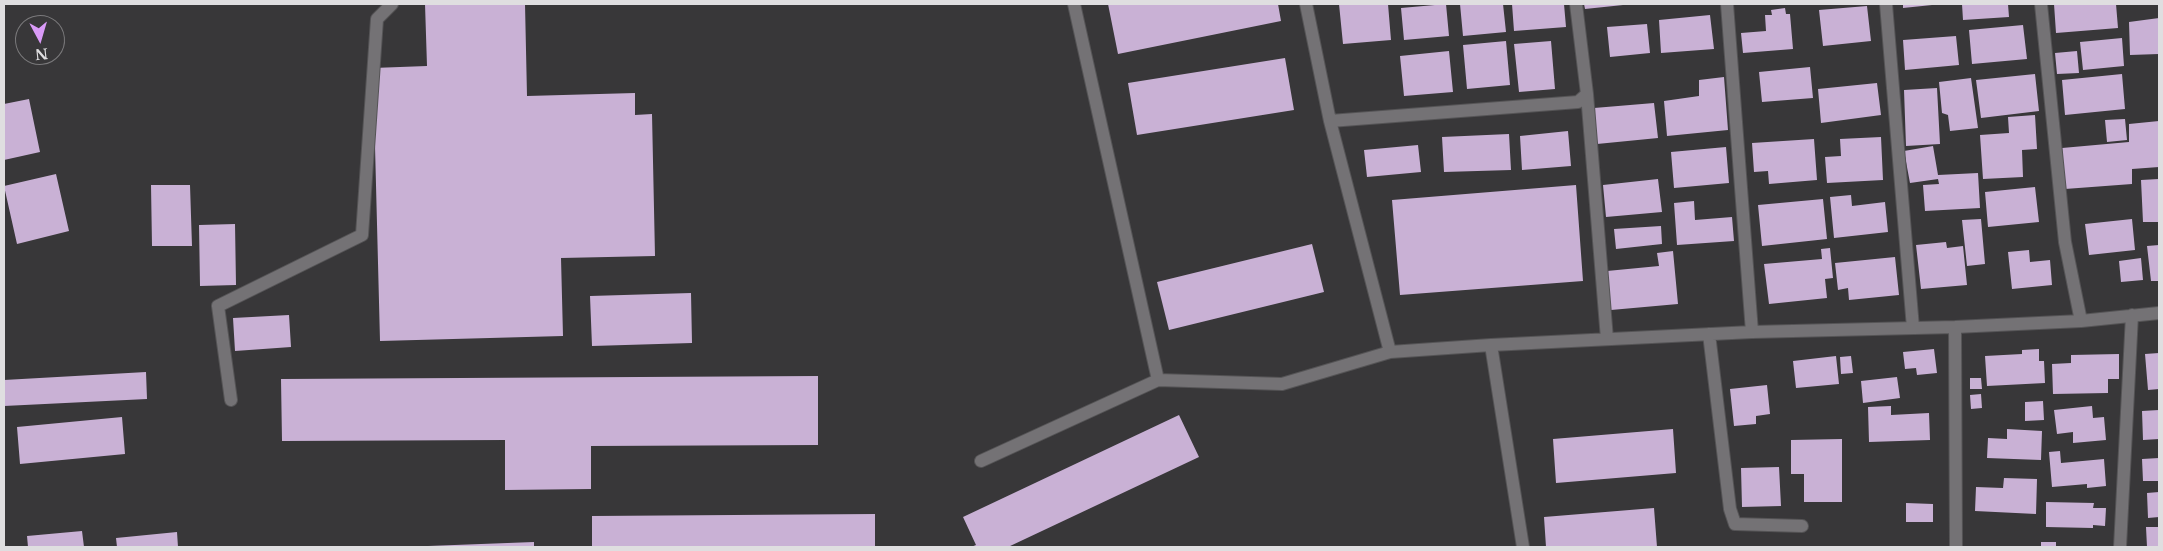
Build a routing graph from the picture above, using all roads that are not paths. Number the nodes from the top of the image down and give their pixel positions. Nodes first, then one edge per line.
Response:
1 (392, 4) edge
2 (1074, 4) edge
3 (1306, 4) edge
4 (1576, 4) edge
5 (1727, 4) edge
6 (1886, 4) edge
7 (2041, 4) edge
8 (1587, 94) junction
9 (1330, 121) junction
10 (2159, 313) edge
11 (2132, 316) junction
12 (2081, 321) junction
13 (1955, 327) junction
14 (1913, 328) junction
15 (1752, 332) junction
16 (1709, 334) junction
17 (1607, 339) junction
18 (1491, 345) junction
19 (1390, 352) junction
20 (1158, 380) junction
21 (231, 400) dead end
22 (980, 461) dead end
23 (1802, 526) dead end
24 (1523, 547) edge
25 (1956, 547) edge
26 (2120, 547) edge

1 - 21 street
2 - 20 street
3 - 9 street
4 - 8 street
5 - 15 street
6 - 14 street
7 - 12 street
8 - 9 street
8 - 17 street
9 - 19 street
10 - 11 street
11 - 12 street
11 - 26 street
12 - 13 street
13 - 14 street
13 - 25 street
14 - 15 street
15 - 16 street
16 - 17 street
16 - 23 street
17 - 18 street
18 - 19 street
18 - 24 street
19 - 20 street
20 - 22 street

